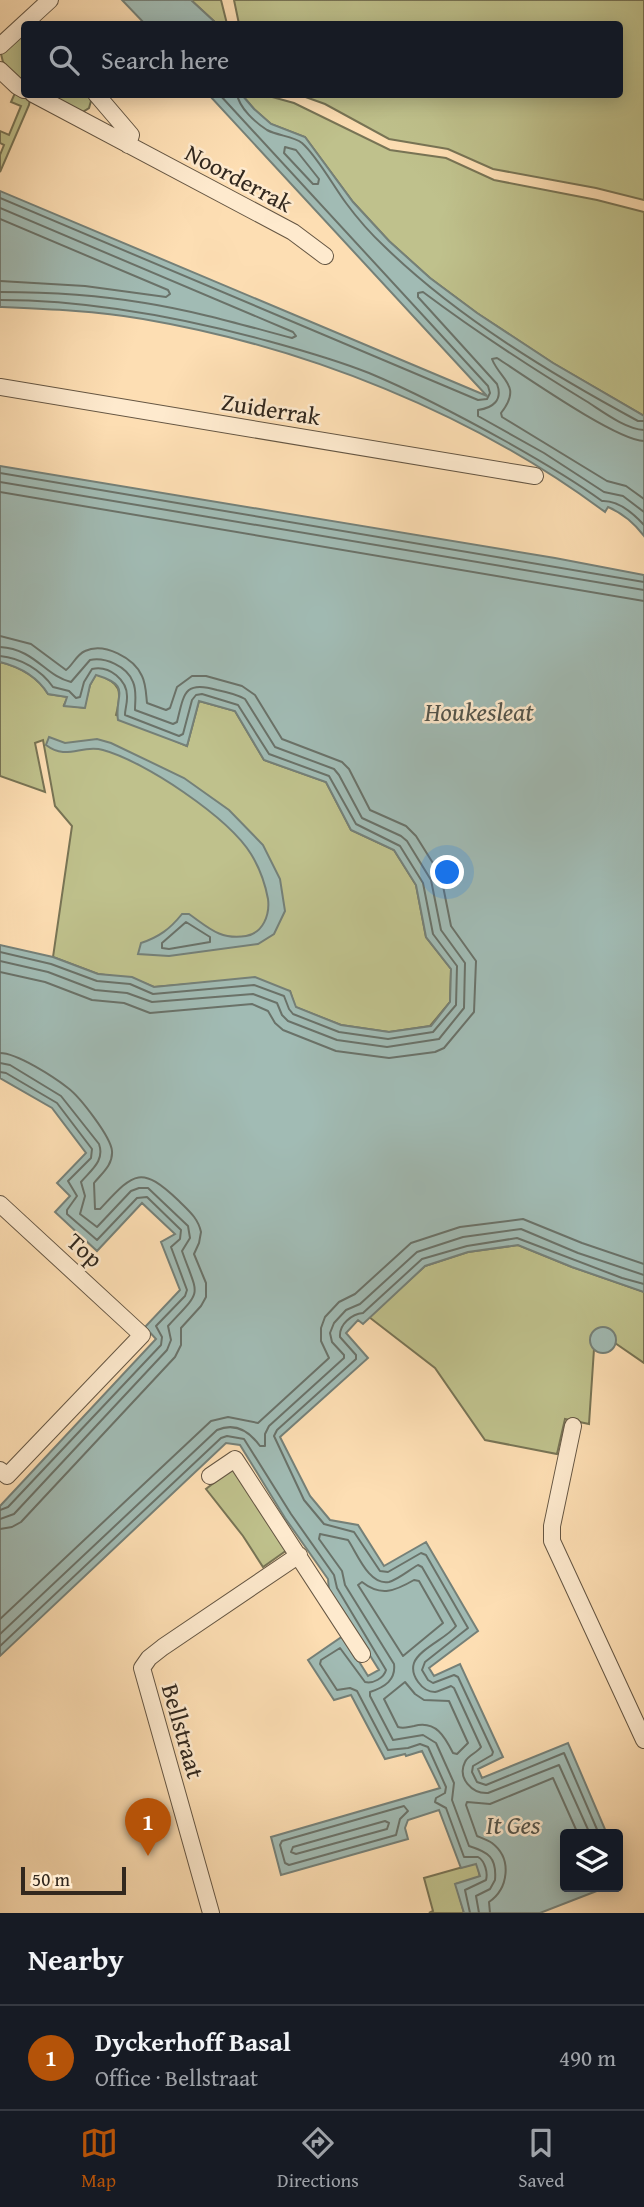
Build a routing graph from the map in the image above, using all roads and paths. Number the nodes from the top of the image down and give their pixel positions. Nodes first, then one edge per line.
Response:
1 (50, 0) edge
2 (31, 21) edge
3 (21, 29) edge
4 (0, 46) edge
5 (0, 69) edge
6 (21, 88) edge
7 (40, 98) edge
8 (100, 98) edge
9 (128, 145) junction
10 (325, 257) dead end
11 (0, 387) edge
12 (535, 476) dead end
13 (0, 1204) edge
14 (573, 1426) dead end
15 (0, 1470) edge
16 (210, 1476) dead end
17 (299, 1555) junction
18 (362, 1654) dead end
19 (644, 1740) edge
20 (211, 1913) edge

1 - 2 street
3 - 4 street
5 - 6 street
7 - 9 street, Noorderrak
8 - 9 street
9 - 10 street, Noorderrak
11 - 12 street, Zuiderrak
13 - 15 street, Top
14 - 19 street
16 - 17 street
17 - 18 street
17 - 20 street, Bellstraat

